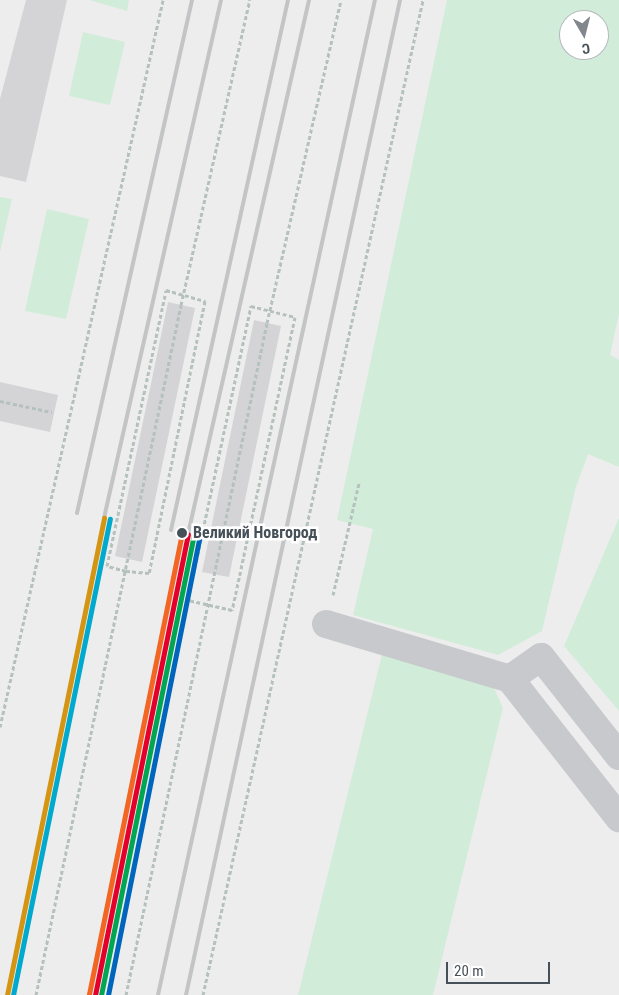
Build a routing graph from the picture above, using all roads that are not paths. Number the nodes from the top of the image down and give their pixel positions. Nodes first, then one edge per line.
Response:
1 (326, 624) dead end
2 (510, 679) junction
3 (619, 756) edge
4 (619, 818) edge

1 - 2 street
2 - 3 street
2 - 4 street

